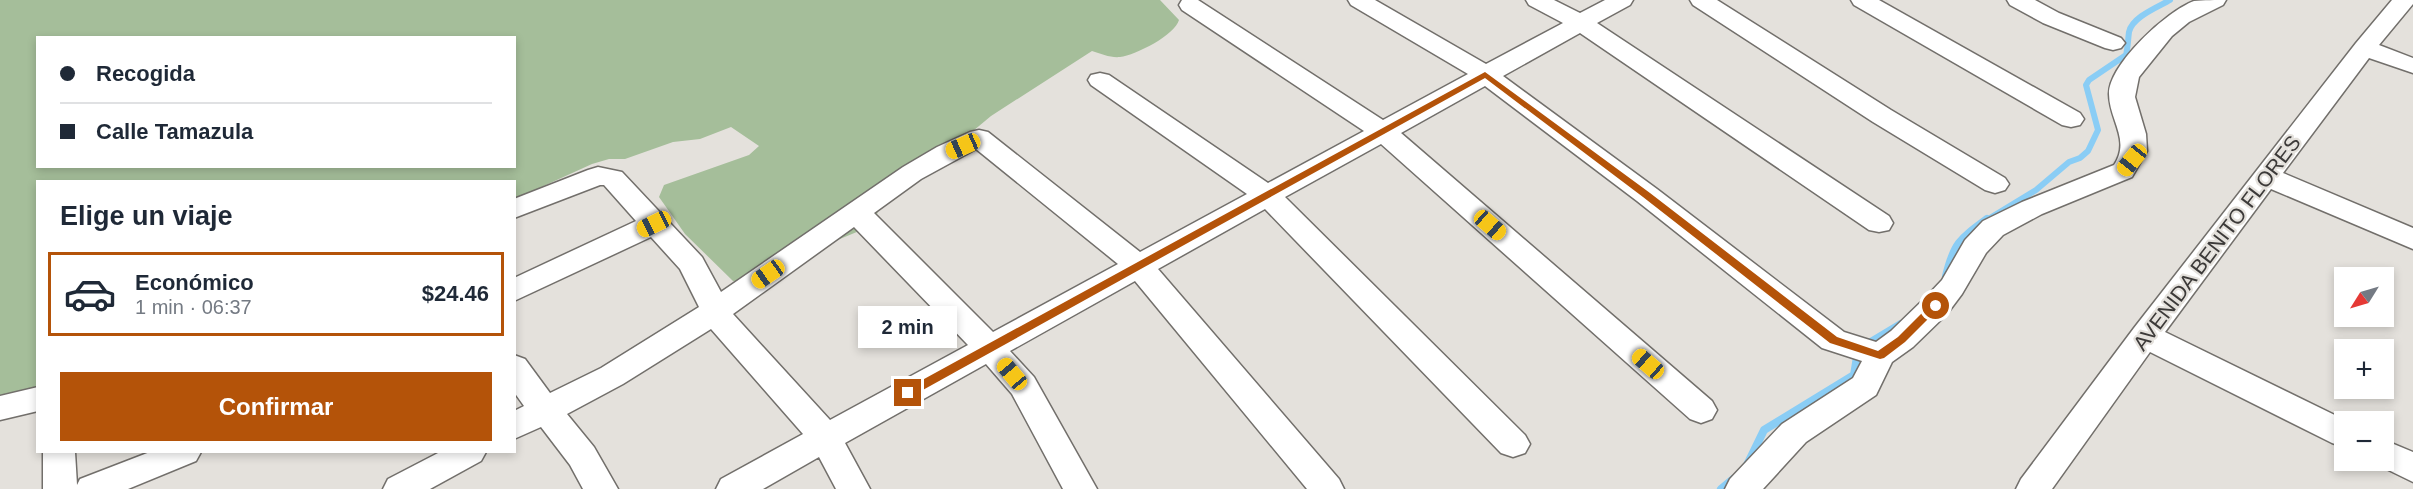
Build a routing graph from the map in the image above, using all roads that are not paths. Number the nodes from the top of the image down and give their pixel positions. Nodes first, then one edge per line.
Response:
1 (1359, 0) edge
2 (1537, 0) edge
3 (1622, 0) edge
4 (1701, 0) edge
5 (1862, 0) edge
6 (2018, 0) edge
7 (2215, 0) edge
8 (2404, 0) edge
9 (1190, 5) dead end
10 (1579, 22) junction
11 (2114, 43) dead end
12 (2364, 48) junction
13 (2413, 66) edge
14 (1485, 74) junction
15 (1100, 80) dead end
16 (2072, 119) dead end
17 (1384, 132) junction
18 (2267, 177) junction
19 (1995, 184) dead end
20 (1267, 195) junction
21 (516, 207) edge
22 (856, 212) junction
23 (1879, 223) dead end
24 (654, 224) junction
25 (2413, 239) edge
26 (1139, 266) junction
27 (516, 290) edge
28 (716, 312) junction
29 (2145, 336) junction
30 (990, 348) junction
31 (1880, 355) junction
32 (516, 370) edge
33 (36, 399) edge
34 (0, 408) edge
35 (545, 409) junction
36 (1701, 410) dead end
37 (516, 425) edge
38 (2334, 429) edge
39 (825, 438) junction
40 (1513, 444) dead end
41 (59, 453) edge
42 (182, 453) edge
43 (467, 453) edge
44 (2394, 458) edge
45 (2413, 468) edge
46 (2413, 478) edge
47 (60, 489) edge
48 (92, 489) edge
49 (400, 489) edge
50 (601, 489) edge
51 (733, 489) edge
52 (853, 489) edge
53 (1080, 489) edge
54 (1327, 489) edge
55 (1742, 489) edge
56 (2033, 489) edge
57 (2407, 489) edge

1 - 14 street
2 - 10 street
3 - 10 street
4 - 19 street
5 - 16 street
6 - 11 street
7 - 31 street
8 - 12 street, AVENIDA BENITO FLORES
9 - 17 street
10 - 14 street
10 - 23 street
12 - 13 street
12 - 18 street, AVENIDA BENITO FLORES
14 - 17 street
14 - 31 street
15 - 20 street
17 - 20 street
17 - 36 street
18 - 25 street
18 - 29 street, AVENIDA BENITO FLORES
20 - 26 street
20 - 40 street
21 - 24 street
22 - 26 street
22 - 28 street
22 - 30 street
24 - 27 street
24 - 28 street
26 - 30 street
26 - 54 street
28 - 35 street
28 - 39 street
29 - 38 street
29 - 56 street, AVENIDA BENITO FLORES
30 - 39 street
30 - 53 street
31 - 55 street
32 - 35 street
33 - 34 street
35 - 37 street
35 - 50 street
39 - 51 street
39 - 52 street
41 - 47 street
42 - 48 street
43 - 49 street
44 - 45 street
46 - 57 street

